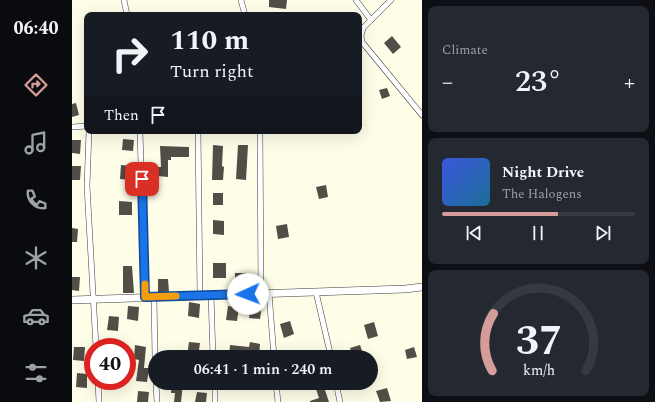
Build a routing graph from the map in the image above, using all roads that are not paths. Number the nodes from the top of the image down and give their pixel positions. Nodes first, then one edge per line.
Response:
1 (124, 0) edge
2 (241, 0) edge
3 (356, 0) edge
4 (391, 0) edge
5 (126, 12) edge
6 (244, 12) edge
7 (371, 20) junction
8 (362, 32) edge
9 (362, 42) edge
10 (422, 115) edge
11 (84, 126) edge
12 (72, 127) edge
13 (89, 134) edge
14 (140, 134) edge
15 (198, 134) edge
16 (260, 134) edge
17 (422, 286) edge
18 (316, 292) junction
19 (265, 293) junction
20 (200, 295) junction
21 (210, 295) junction
22 (145, 297) junction
23 (154, 297) junction
24 (92, 299) junction
25 (72, 300) edge
26 (95, 338) edge
27 (155, 350) edge
28 (213, 350) edge
29 (273, 350) edge
30 (328, 350) edge
31 (99, 390) edge
32 (156, 390) edge
33 (215, 390) edge
34 (277, 390) edge
35 (337, 390) edge
36 (100, 402) edge
37 (156, 402) edge
38 (216, 402) edge
39 (278, 402) edge
40 (340, 402) edge

1 - 5 street
2 - 6 street
3 - 7 street
4 - 7 street
7 - 8 street
9 - 10 street
11 - 12 street
13 - 24 street
14 - 22 street
15 - 20 street
16 - 19 street
17 - 18 street
18 - 19 street
18 - 30 street
19 - 21 street
19 - 29 street
20 - 21 street
20 - 23 street
21 - 28 street
22 - 23 street
22 - 24 street
23 - 27 street
24 - 25 street
24 - 26 street
31 - 36 street
32 - 37 street
33 - 38 street
34 - 39 street
35 - 40 street

